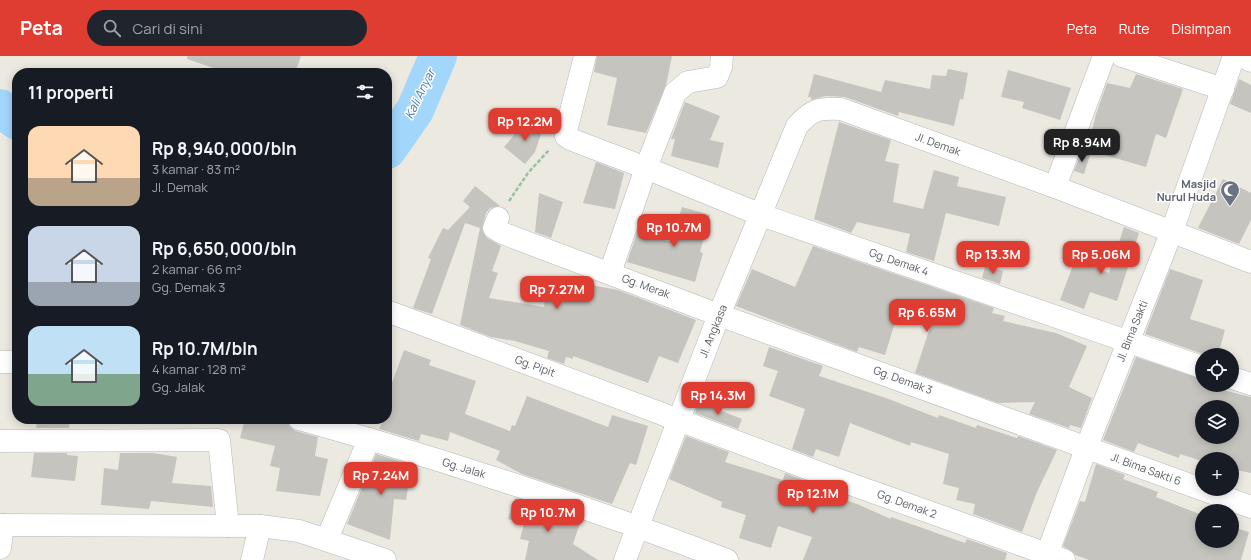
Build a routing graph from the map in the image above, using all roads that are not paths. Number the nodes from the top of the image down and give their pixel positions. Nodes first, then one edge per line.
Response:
1 (585, 56) edge
2 (722, 56) edge
3 (1104, 56) edge
4 (1122, 56) edge
5 (1234, 56) edge
6 (1242, 56) edge
7 (1251, 61) edge
8 (1222, 89) junction
9 (646, 168) junction
10 (1055, 187) junction
11 (761, 215) junction
12 (498, 218) road end
13 (1172, 231) junction
14 (1251, 262) edge
15 (610, 273) junction
16 (392, 313) dead end
17 (719, 314) junction
18 (1128, 340) junction
19 (0, 362) edge
20 (12, 362) edge
21 (1195, 364) edge
22 (1239, 380) edge
23 (1251, 384) edge
24 (678, 419) junction
25 (316, 424) edge
26 (369, 439) junction
27 (0, 441) edge
28 (1087, 446) junction
29 (1251, 507) edge
30 (2, 525) edge
31 (228, 526) junction
32 (260, 526) junction
33 (638, 526) junction
34 (327, 539) junction
35 (0, 548) edge
36 (1052, 558) edge
37 (252, 560) edge
38 (385, 560) edge
39 (625, 560) edge
40 (727, 560) edge

1 - 9 street, Gg. Demak 4
2 - 9 street
3 - 10 street
4 - 8 street
5 - 8 street, Jl. Bima Sakti
6 - 7 street
8 - 13 street, Jl. Bima Sakti
9 - 11 street, Gg. Demak 4
9 - 15 street
10 - 11 street, Jl. Demak
10 - 13 street, Jl. Demak
11 - 17 street, Jl. Angkasa
11 - 18 street, Gg. Demak 4
12 - 15 street, Gg. Merak
13 - 14 street, Jl. Demak
13 - 18 street, Jl. Bima Sakti
15 - 17 street, Gg. Merak
16 - 24 street, Gg. Pipit
17 - 24 street, Jl. Angkasa
17 - 28 street, Gg. Demak 3
18 - 21 street, Gg. Demak 4
18 - 28 street, Jl. Bima Sakti
19 - 20 street
22 - 23 street
24 - 33 street, Jl. Angkasa
24 - 36 street, Gg. Demak 2
25 - 26 street, Gg. Jalak
26 - 33 street, Gg. Jalak
26 - 34 street
27 - 31 street
28 - 29 street, Jl. Bima Sakti 6
28 - 36 street, Jl. Bima Sakti
30 - 31 street
30 - 35 street
31 - 32 street
32 - 34 street
32 - 37 street
33 - 39 street, Jl. Angkasa
33 - 40 street, Gg. Jalak
34 - 38 street

